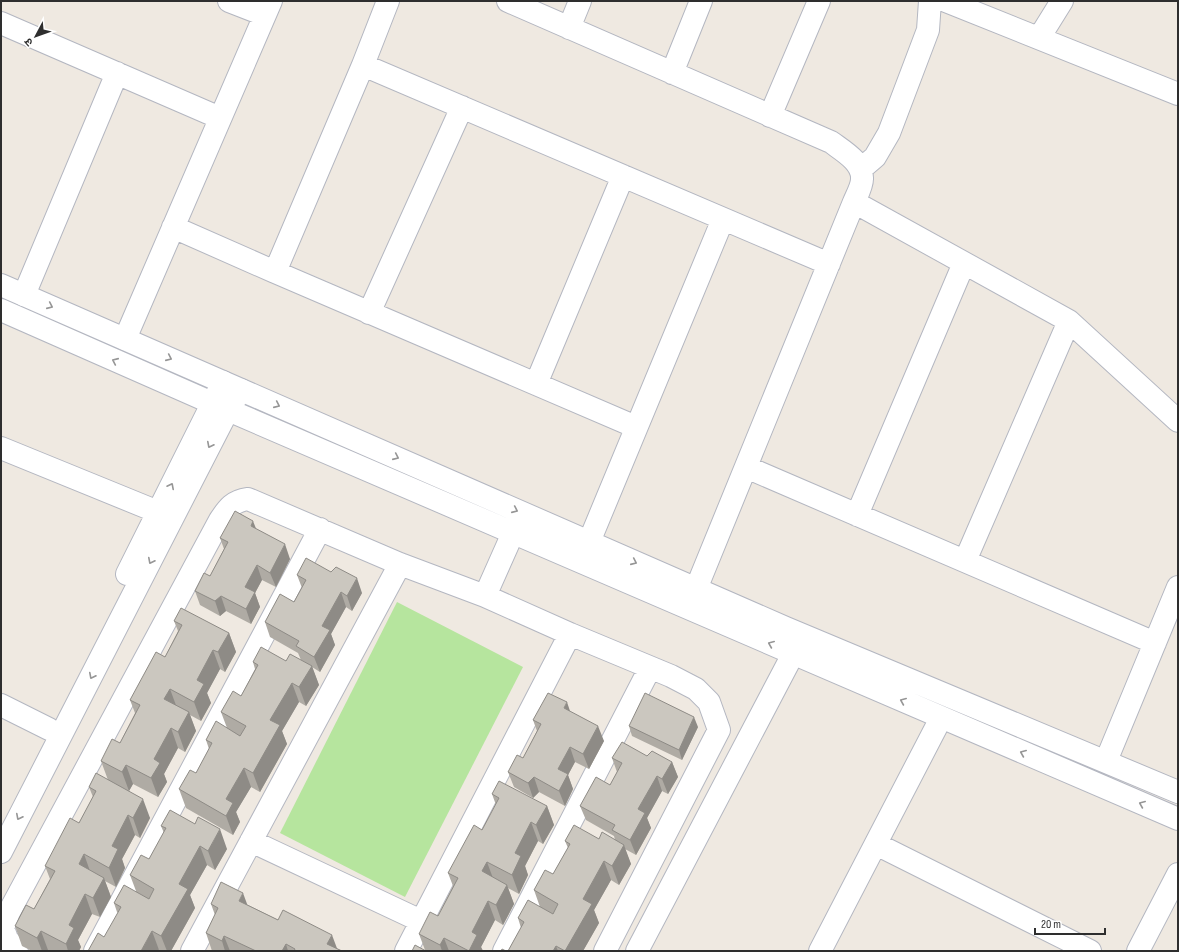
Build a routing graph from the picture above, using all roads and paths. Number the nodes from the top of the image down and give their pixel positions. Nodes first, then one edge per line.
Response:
1 (229, 1) edge
2 (388, 1) edge
3 (508, 1) edge
4 (580, 1) edge
5 (701, 1) edge
6 (819, 1) edge
7 (930, 1) edge
8 (946, 1) edge
9 (1062, 1) edge
10 (268, 8) edge
11 (1, 23) edge
12 (569, 28) junction
13 (1039, 38) junction
14 (363, 65) junction
15 (117, 73) junction
16 (672, 73) junction
17 (1178, 94) edge
18 (462, 107) junction
19 (770, 116) junction
20 (220, 118) junction
21 (861, 169) junction
22 (623, 176) junction
23 (854, 202) junction
24 (723, 219) junction
25 (173, 227) junction
26 (964, 263) junction
27 (829, 264) junction
28 (275, 272) junction
29 (1, 285) edge
30 (24, 295) junction
31 (1, 310) edge
32 (369, 313) junction
33 (1069, 321) junction
34 (125, 339) junction
35 (536, 384) junction
36 (232, 386) junction
37 (221, 407) junction
38 (1178, 421) edge
39 (636, 427) junction
40 (1, 448) edge
41 (746, 467) junction
42 (158, 512) junction
43 (857, 515) junction
44 (320, 529) junction
45 (513, 533) junction
46 (588, 542) junction
47 (964, 561) junction
48 (400, 564) junction
49 (1178, 587) edge
50 (696, 589) junction
51 (485, 596) junction
52 (570, 634) junction
53 (1155, 643) junction
54 (798, 644) junction
55 (650, 668) junction
56 (1, 705) edge
57 (941, 718) junction
58 (49, 729) junction
59 (1106, 762) junction
60 (1178, 792) edge
61 (1178, 819) edge
62 (1, 820) edge
63 (251, 841) junction
64 (876, 844) junction
65 (1, 852) edge
66 (1178, 874) edge
67 (421, 921) junction
68 (17, 951) edge
69 (95, 951) edge
70 (192, 951) edge
71 (406, 951) edge
72 (504, 951) edge
73 (605, 951) edge
74 (637, 951) edge
75 (820, 951) edge
76 (1090, 951) edge
77 (1138, 951) edge

1 - 10 street
2 - 14 street
3 - 12 street
4 - 12 street
5 - 16 street
6 - 19 street
7 - 21 street
8 - 13 street
9 - 13 street
10 - 20 street
11 - 15 street
12 - 16 street
13 - 17 street
14 - 18 street
14 - 28 street
15 - 20 street
15 - 30 street
16 - 19 street
18 - 22 street
18 - 32 street
19 - 21 street
20 - 25 street
21 - 23 street
22 - 24 street
22 - 35 street
23 - 26 street
23 - 27 street
24 - 27 street
24 - 39 street
25 - 28 street
25 - 34 street
26 - 33 street
26 - 43 street
27 - 41 street
28 - 32 street
29 - 30 street
30 -> 34 street
37 -> 31 street
32 - 35 street
33 - 38 street
33 - 47 street
34 -> 36 street
35 - 39 street
36 - 37 street
36 -> 46 street
42 -> 37 street
37 - 45 street
37 -> 65 street
39 - 46 street
40 - 42 street
41 - 43 street
41 - 50 street
42 - 58 street
43 - 47 street
44 - 48 street
44 - 68 street
44 - 69 street
45 - 51 street
54 -> 45 street
46 -> 50 street
47 - 53 street
48 - 51 street
48 - 63 street
49 - 53 street
50 - 54 street
51 - 52 street
52 - 55 street
52 - 67 street
53 - 59 street
57 -> 54 street
54 - 59 street
54 - 74 street
55 - 72 street
55 - 73 street
56 - 58 street
61 -> 57 street
57 - 64 street
58 - 62 street
59 - 60 street
63 - 67 street
63 - 70 street
64 - 75 street
64 - 76 street
66 - 77 street
67 - 71 street

